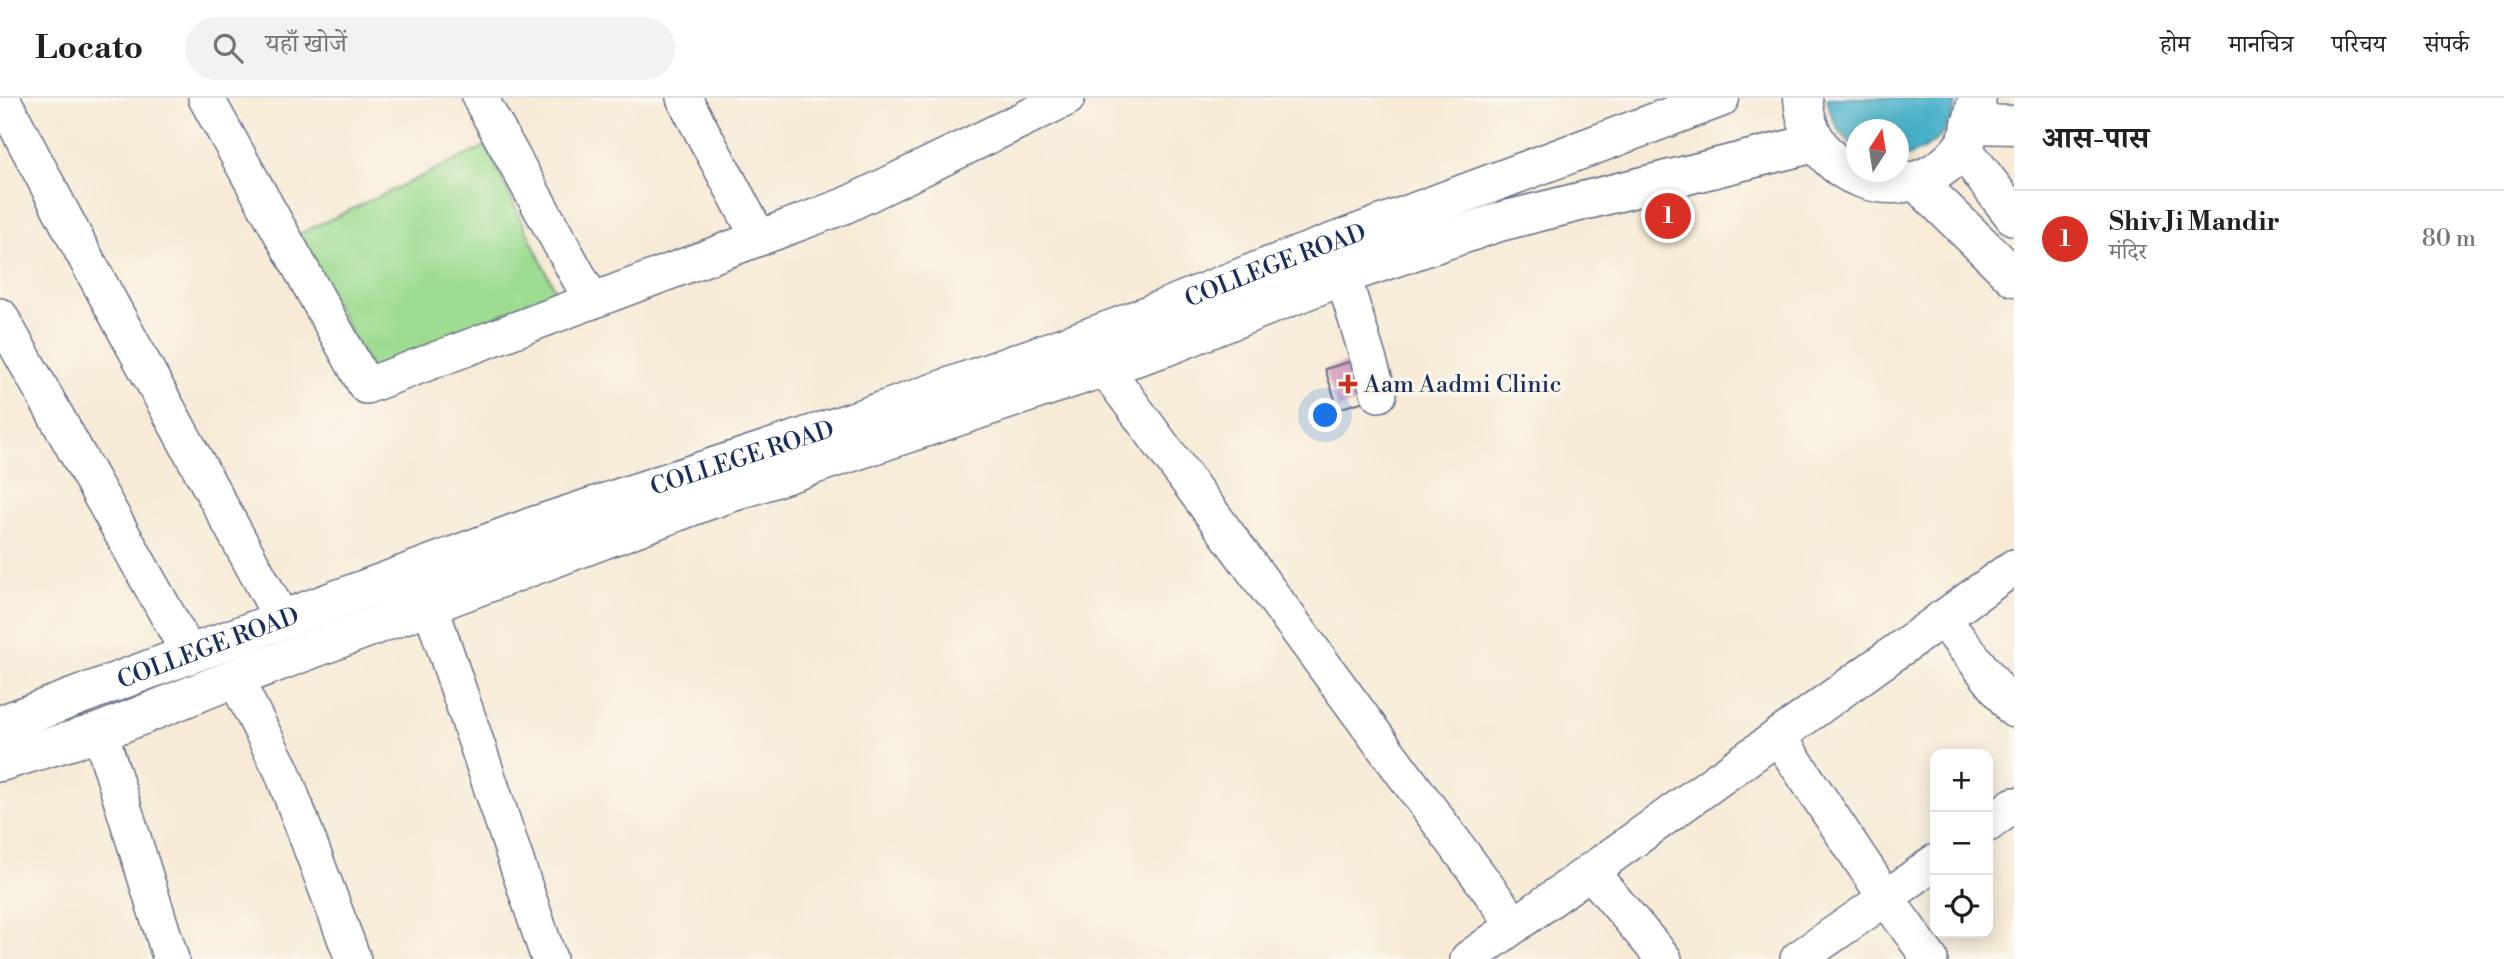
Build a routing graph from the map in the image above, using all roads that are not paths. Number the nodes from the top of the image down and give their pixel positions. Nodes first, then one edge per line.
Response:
1 (2, 98) edge
2 (206, 98) edge
3 (480, 98) edge
4 (684, 98) edge
5 (1068, 98) edge
6 (1720, 98) edge
7 (1802, 98) edge
8 (1970, 123) edge
9 (2014, 125) edge
10 (1815, 143) junction
11 (1916, 181) junction
12 (2014, 216) edge
13 (759, 238) junction
14 (1343, 276) junction
15 (2014, 277) edge
16 (592, 301) junction
17 (0, 316) edge
18 (1104, 367) junction
19 (1379, 394) dead end
20 (2014, 567) edge
21 (430, 605) junction
22 (1942, 618) junction
23 (282, 621) junction
24 (190, 655) junction
25 (235, 678) junction
26 (2014, 709) edge
27 (0, 725) edge
28 (100, 732) junction
29 (1778, 736) junction
30 (0, 762) edge
31 (2014, 805) edge
32 (1993, 820) edge
33 (1930, 866) edge
34 (1590, 871) junction
35 (1886, 898) junction
36 (1515, 925) junction
37 (171, 959) edge
38 (353, 959) edge
39 (549, 959) edge
40 (1468, 959) edge
41 (1664, 959) edge
42 (1798, 959) edge
43 (1930, 959) edge

1 - 23 street
2 - 16 street
3 - 16 street
4 - 13 street
5 - 13 street
6 - 23 street, COLLEGE ROAD
7 - 10 street
8 - 9 street
8 - 11 street
8 - 12 street
10 - 11 street
10 - 14 street
11 - 15 street
13 - 16 street
14 - 18 street
14 - 19 street
17 - 24 street
18 - 21 street
18 - 36 street
20 - 22 street
21 - 25 street
21 - 39 street
22 - 26 street
22 - 29 street
23 - 24 street, COLLEGE ROAD
24 - 27 street, COLLEGE ROAD
25 - 28 street
25 - 38 street
28 - 30 street
28 - 37 street
29 - 34 street
29 - 35 street
31 - 32 street
33 - 35 street
34 - 36 street
34 - 41 street
35 - 42 street
35 - 43 street
36 - 40 street

